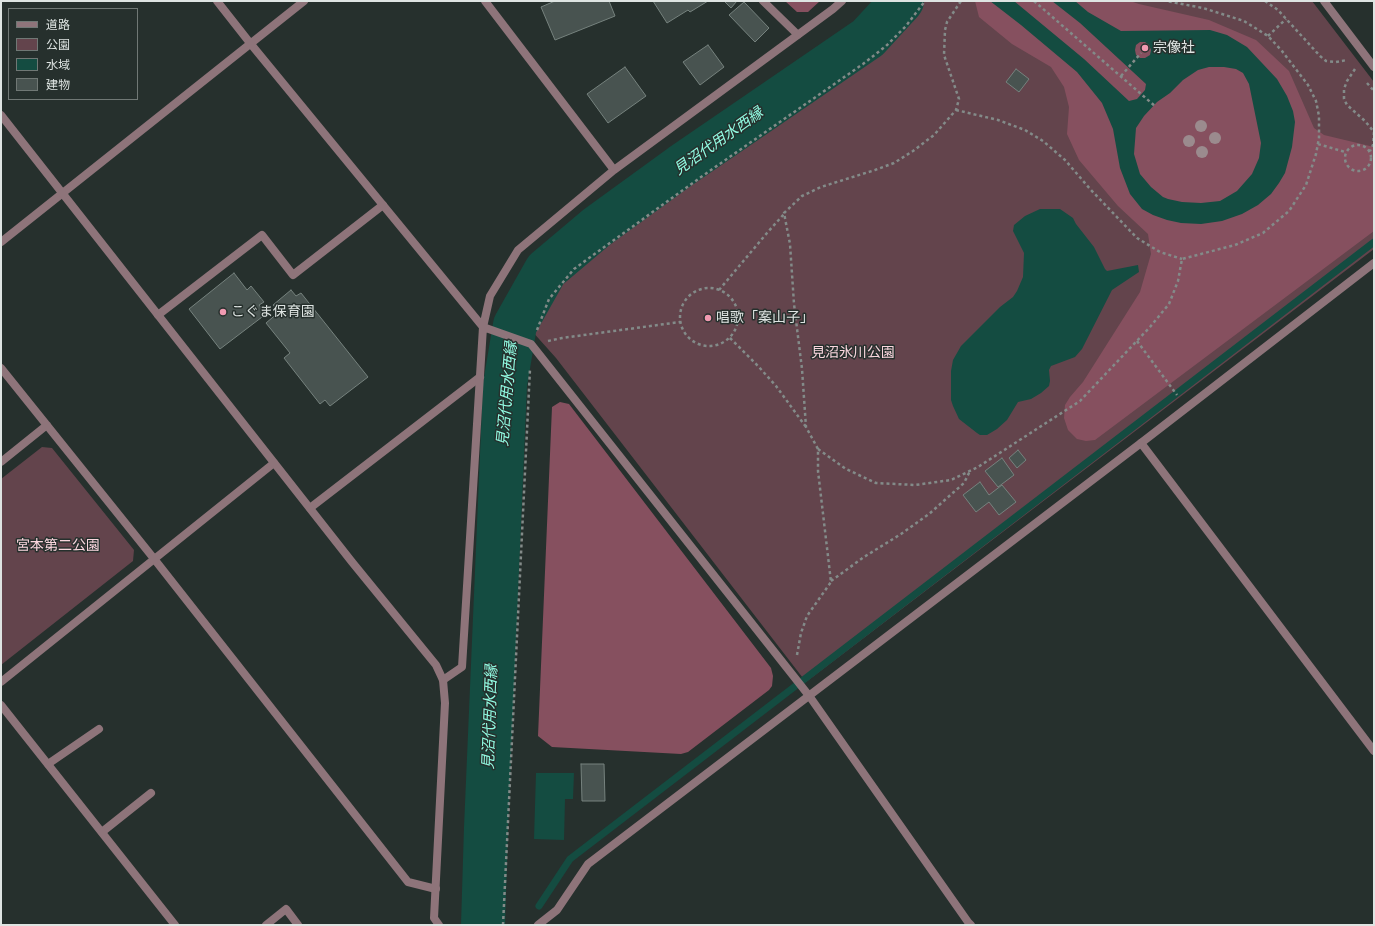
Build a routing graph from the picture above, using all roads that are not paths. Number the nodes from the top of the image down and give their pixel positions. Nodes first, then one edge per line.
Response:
1 (217, 1) edge
2 (304, 1) edge
3 (485, 1) edge
4 (763, 1) edge
5 (842, 1) edge
6 (1324, 1) edge
7 (798, 35) junction
8 (250, 43) junction
9 (1374, 67) edge
10 (1, 115) edge
11 (614, 170) junction
12 (63, 194) junction
13 (383, 205) junction
14 (1, 242) edge
15 (1374, 263) edge
16 (158, 315) junction
17 (483, 327) junction
18 (1, 368) edge
19 (480, 377) junction
20 (47, 425) junction
21 (1141, 443) junction
22 (1, 462) edge
23 (274, 463) junction
24 (310, 508) junction
25 (155, 560) junction
26 (443, 680) junction
27 (1, 682) edge
28 (810, 696) junction
29 (1, 706) edge
30 (99, 729) dead end
31 (1374, 751) edge
32 (48, 764) junction
33 (151, 793) dead end
34 (102, 832) junction
35 (436, 889) junction
36 (175, 925) edge
37 (266, 925) edge
38 (298, 925) edge
39 (440, 925) edge
40 (538, 925) edge
41 (971, 925) edge

1 - 8 street
2 - 8 street
3 - 11 street
4 - 7 street
5 - 7 street
6 - 9 street
7 - 11 street
8 - 12 street
8 - 13 street
10 - 12 street
11 - 17 street
12 - 14 street
12 - 16 street
13 - 16 street
13 - 17 street
15 - 21 street
16 - 23 street
17 - 19 street
17 - 28 street
18 - 20 street
19 - 24 street
19 - 26 street
20 - 22 street
20 - 25 street
21 - 28 street
21 - 31 street
23 - 24 street
23 - 25 street
24 - 26 street
25 - 27 street
25 - 35 street
26 - 35 street
28 - 40 street
28 - 41 street
29 - 32 street
30 - 32 street
32 - 34 street
33 - 34 street
34 - 36 street
35 - 39 street
37 - 38 street

